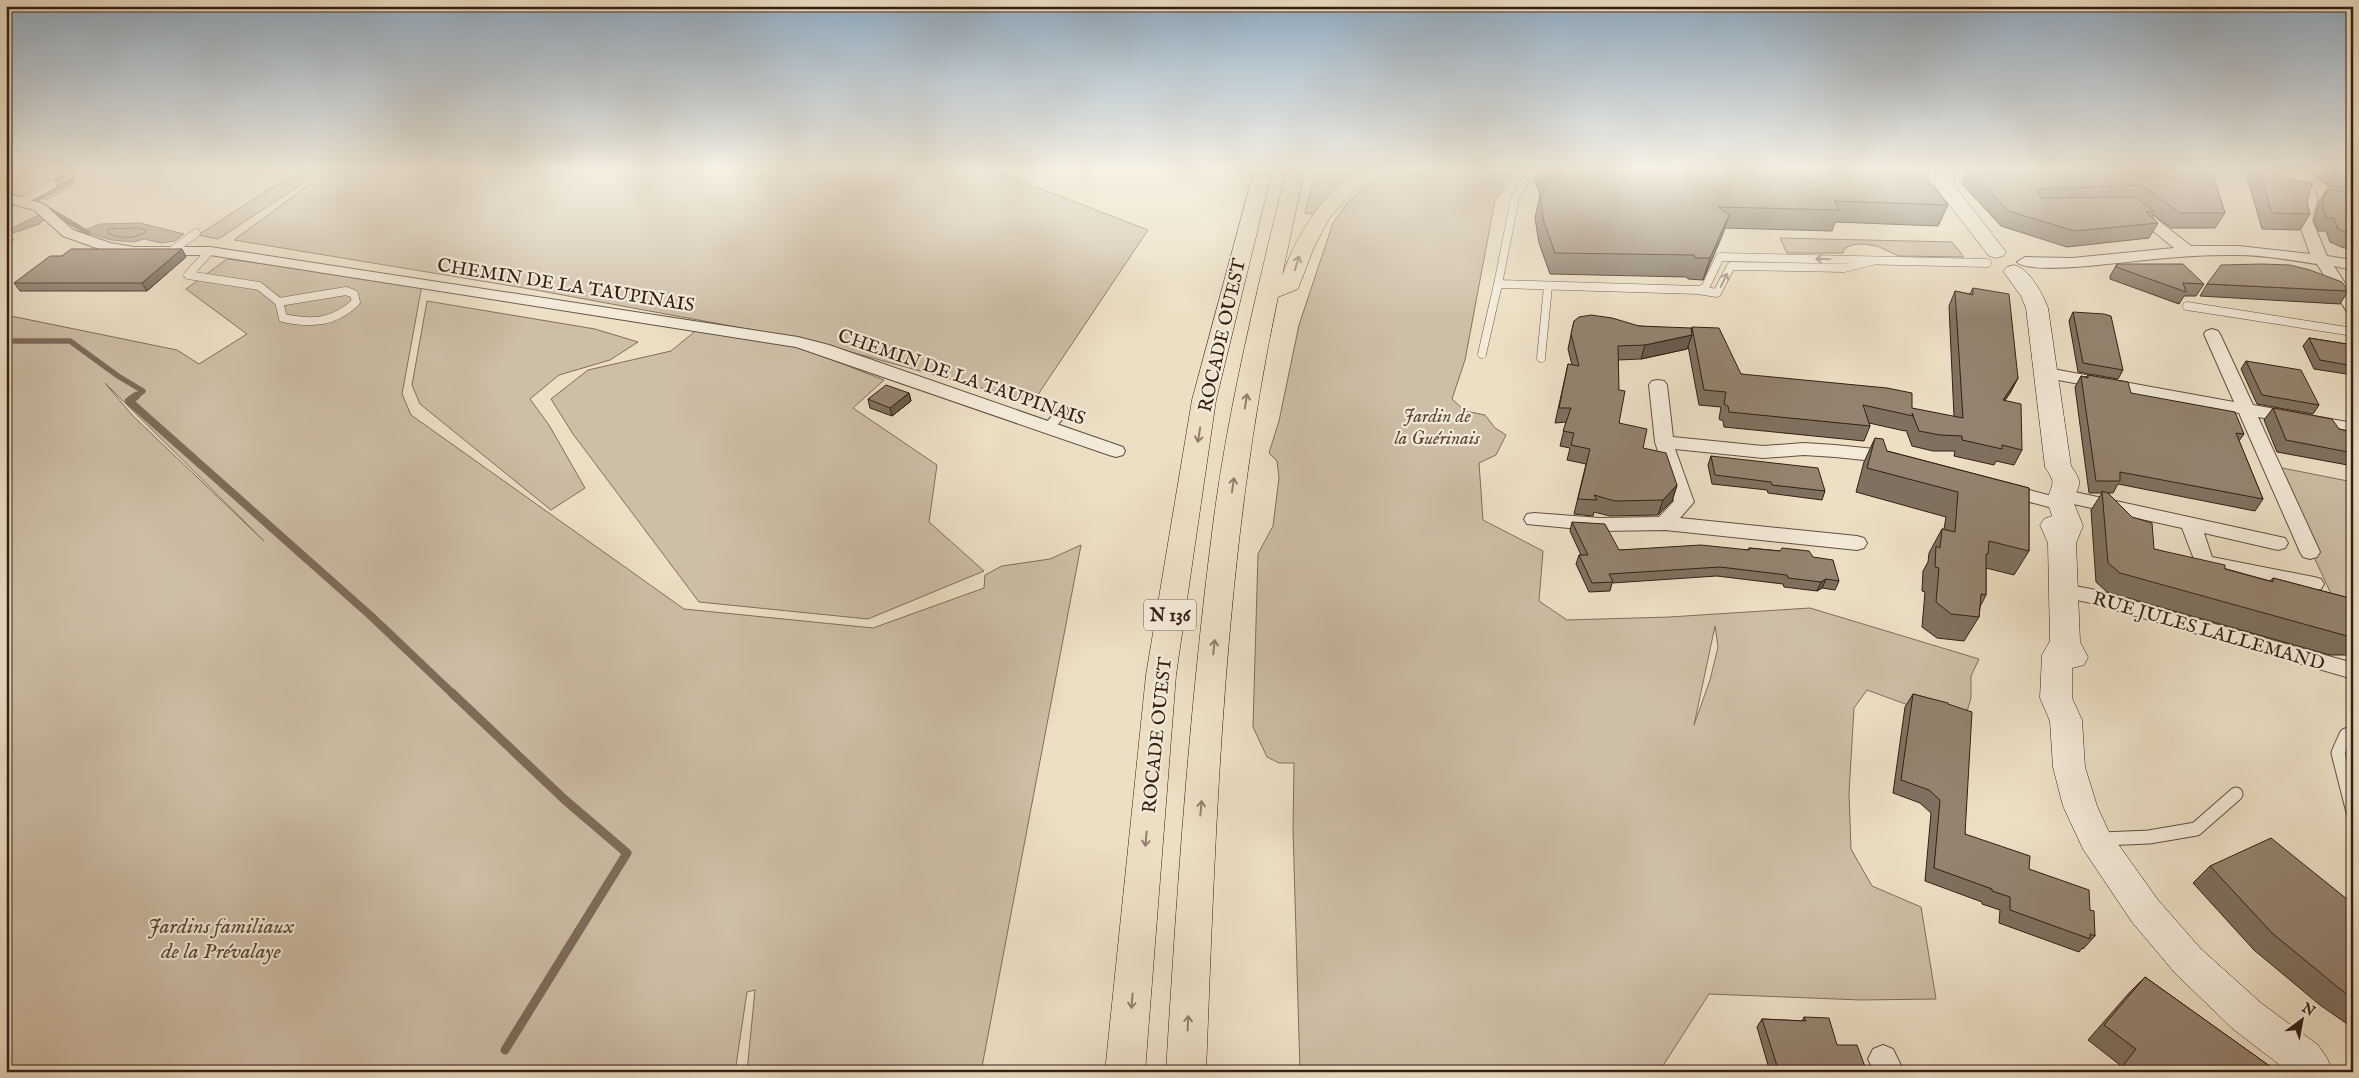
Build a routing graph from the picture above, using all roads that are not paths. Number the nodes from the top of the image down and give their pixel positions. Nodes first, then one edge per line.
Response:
1 (50, 217) edge
2 (1251, 217) edge
3 (1284, 217) edge
4 (1319, 217) edge
5 (1511, 217) edge
6 (1969, 217) edge
7 (2144, 217) edge
8 (2306, 217) edge
9 (196, 233) dead end
10 (173, 250) junction
11 (210, 251) junction
12 (2187, 251) junction
13 (1992, 257) junction
14 (2321, 259) junction
15 (1872, 261) junction
16 (2353, 264) edge
17 (2019, 267) junction
18 (1498, 284) junction
19 (1548, 286) junction
20 (1698, 290) junction
21 (1266, 294) junction
22 (280, 302) junction
23 (2187, 306) edge
24 (2353, 309) edge
25 (2353, 332) edge
26 (2212, 334) dead end
27 (1482, 354) dead end
28 (1541, 358) dead end
29 (2047, 374) junction
30 (1658, 385) dead end
31 (2246, 409) junction
32 (1064, 411) dead end
33 (1048, 428) junction
34 (2353, 430) edge
35 (1664, 442) junction
36 (1116, 451) dead end
37 (1913, 465) edge
38 (1988, 484) edge
39 (2061, 500) junction
40 (1534, 519) dead end
41 (1665, 523) junction
42 (2191, 525) junction
43 (2278, 542) dead end
44 (1858, 543) dead end
45 (2310, 552) dead end
46 (2314, 584) dead end
47 (2064, 591) junction
48 (2353, 671) edge
49 (2353, 733) edge
50 (2236, 794) dead end
51 (2353, 812) edge
52 (2095, 839) junction
53 (2317, 1068) edge
54 (1125, 1072) edge
55 (1186, 1072) edge

1 - 10 street, CHEMIN DE LA TAUPINAIS
2 -> 54 highway, ROCADE OUEST / N 136
3 - 21 highway, ROCADE OUEST / N 136
21 -> 4 highway
5 - 18 lane
6 - 13 street
7 - 12 street
8 - 14 street
9 - 10 lane
10 - 11 street, CHEMIN DE LA TAUPINAIS
11 - 22 lane
11 - 33 street, CHEMIN DE LA TAUPINAIS
12 - 14 street
12 - 17 street
13 - 15 lane
13 - 17 street
14 - 16 street
14 - 24 street
20 -> 15 lane
15 -> 20 lane
17 - 29 street
18 - 19 lane
18 - 27 lane
19 - 20 lane
19 - 28 lane
55 -> 21 highway, ROCADE OUEST / N 136
22 - 22 lane
23 - 25 lane
26 - 31 street
29 - 31 street
29 - 39 street
30 - 35 street
31 - 34 street
31 - 45 street
32 - 33 lane
33 - 36 street, CHEMIN DE LA TAUPINAIS
35 - 37 street
35 - 41 street
38 - 39 street
39 - 42 street
39 - 47 street
40 - 41 street
41 - 44 street
42 - 43 street
42 - 46 street
47 - 48 street, RUE JULES LALLEMAND
47 - 52 street
49 - 51 lane
50 - 52 lane
52 - 53 street

